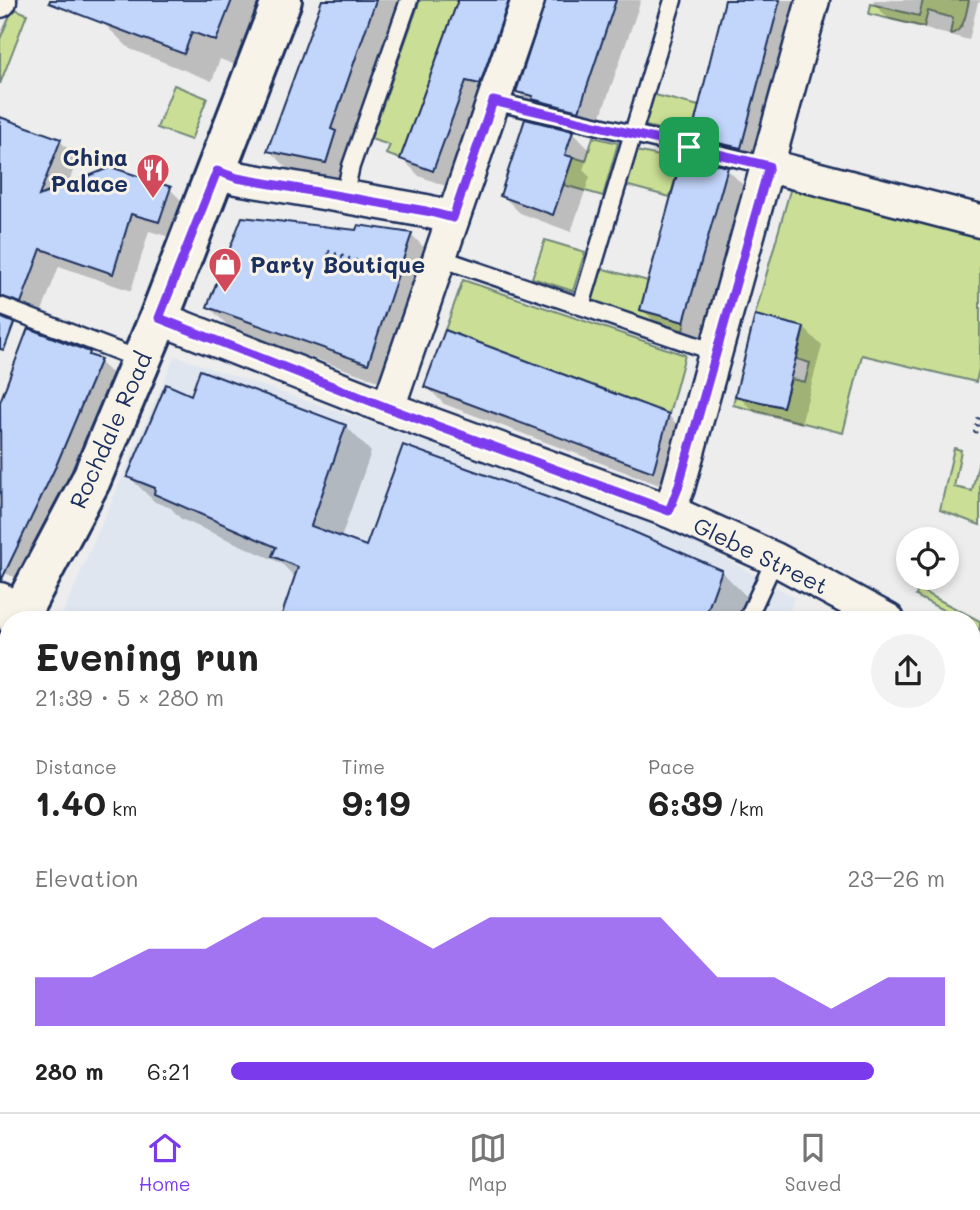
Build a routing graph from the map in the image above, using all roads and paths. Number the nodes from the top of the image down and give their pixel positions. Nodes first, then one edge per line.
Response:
1 (282, 0) edge
2 (409, 0) edge
3 (528, 0) edge
4 (673, 0) edge
5 (813, 0) edge
6 (493, 101) junction
7 (633, 133) junction
8 (769, 166) junction
9 (217, 171) junction
10 (344, 197) junction
11 (453, 218) junction
12 (980, 221) edge
13 (328, 251) dead end
14 (440, 258) junction
15 (404, 278) dead end
16 (0, 306) edge
17 (581, 306) junction
18 (159, 318) junction
19 (715, 352) junction
20 (141, 360) junction
21 (388, 408) junction
22 (980, 414) edge
23 (975, 433) dead end
24 (669, 511) junction
25 (775, 559) junction
26 (15, 611) edge
27 (751, 611) edge
28 (871, 611) edge

1 - 9 main road, Rochdale Road
2 - 10 lane
3 - 6 street
4 - 7 lane
5 - 8 street
6 - 7 lane
6 - 11 street
7 - 8 lane
7 - 17 lane
8 - 12 street
8 - 19 street
9 - 10 street
9 - 18 main road, Rochdale Road
10 - 11 street
11 - 14 street
13 - 15 path
14 - 17 lane
14 - 21 street
16 - 20 lane
17 - 19 lane
18 - 20 main road, Rochdale Road
18 - 21 street, Glebe Street
19 - 24 street
20 - 26 main road, Rochdale Road
21 - 24 street, Glebe Street
22 - 23 path
24 - 25 street, Glebe Street
25 - 27 lane
25 - 28 street, Glebe Street

